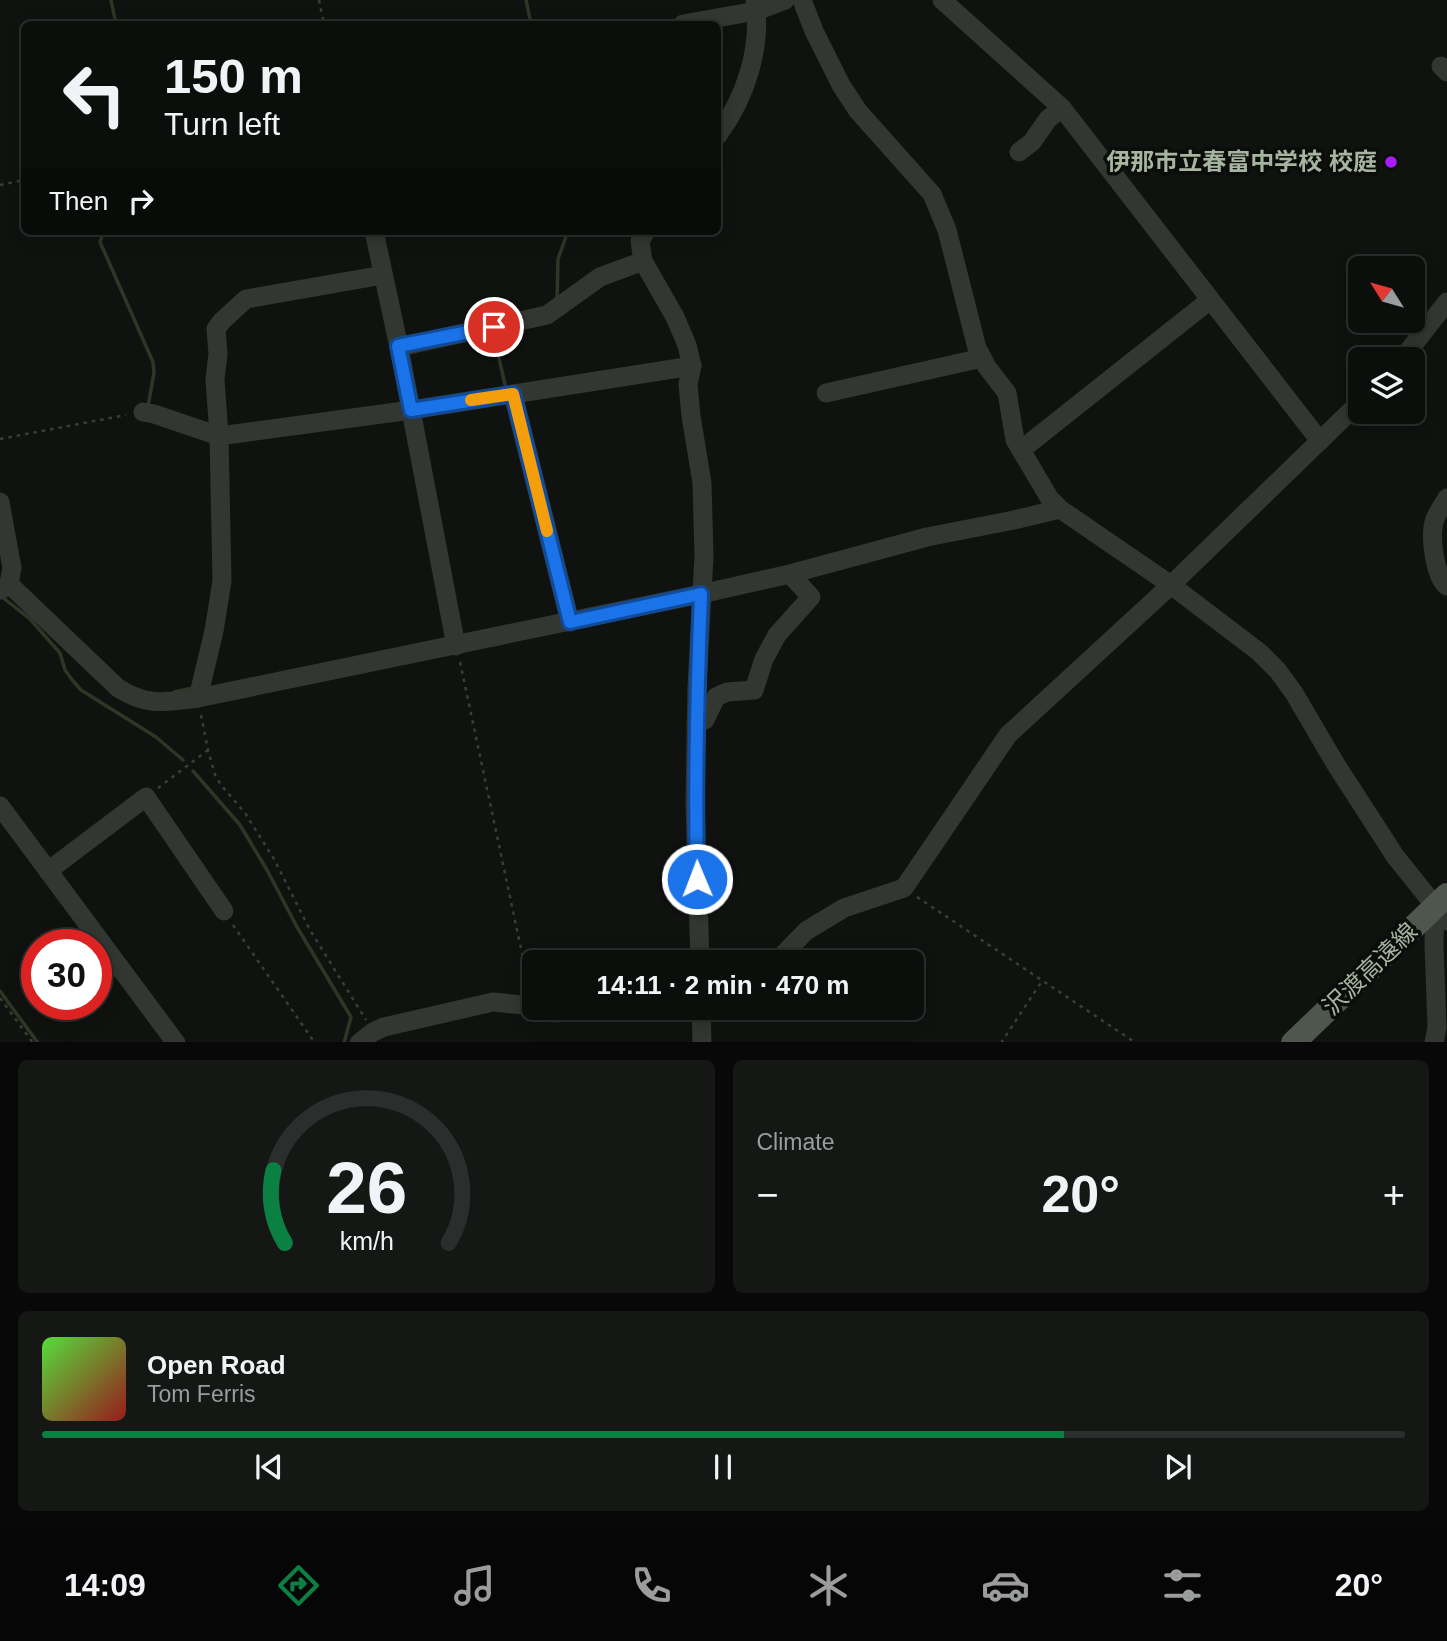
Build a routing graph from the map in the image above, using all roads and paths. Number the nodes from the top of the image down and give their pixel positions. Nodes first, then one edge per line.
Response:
1 (319, 0) edge
2 (785, 0) edge
3 (802, 0) edge
4 (942, 0) edge
5 (756, 5) edge
6 (323, 21) edge
7 (695, 21) edge
8 (1062, 108) junction
9 (721, 130) edge
10 (1019, 152) dead end
11 (21, 181) edge
12 (0, 185) edge
13 (375, 235) edge
14 (644, 235) edge
15 (643, 261) junction
16 (383, 275) junction
17 (1210, 300) junction
18 (1447, 302) edge
19 (398, 346) junction
20 (1411, 347) edge
21 (982, 358) junction
22 (692, 366) junction
23 (826, 393) dead end
24 (513, 394) junction
25 (411, 410) junction
26 (146, 412) joint
27 (1348, 413) edge
28 (219, 436) junction
29 (0, 439) edge
30 (1320, 441) junction
31 (1021, 450) junction
32 (1447, 498) edge
33 (0, 502) edge
34 (1059, 509) junction
35 (790, 574) junction
36 (1171, 585) junction
37 (1447, 586) edge
38 (4, 588) edge
39 (701, 594) junction
40 (570, 622) junction
41 (456, 646) junction
42 (198, 698) junction
43 (696, 723) junction
44 (208, 750) junction
45 (146, 797) junction
46 (0, 806) edge
47 (48, 871) junction
48 (904, 888) junction
49 (1443, 908) edge
50 (224, 911) joint
51 (523, 950) edge
52 (700, 950) edge
53 (788, 950) edge
54 (1042, 980) junction
55 (0, 998) edge
56 (522, 1005) edge
57 (701, 1020) edge
58 (366, 1037) edge
59 (33, 1042) edge
60 (176, 1042) edge
61 (315, 1042) edge
62 (702, 1042) edge
63 (1001, 1042) edge
64 (1136, 1042) edge
65 (1293, 1042) edge
66 (1434, 1042) edge

1 - 6 path
2 - 5 street
3 - 21 street
4 - 8 street
5 - 7 street
5 - 9 street
8 - 10 street
8 - 17 street
11 - 12 path
13 - 16 street
14 - 15 street
15 - 19 street
15 - 22 street
16 - 19 street
16 - 28 street
17 - 30 street
17 - 31 street
18 - 20 street
19 - 25 street
21 - 23 street
21 - 31 street
22 - 24 street
22 - 39 street
24 - 25 street
24 - 40 street
25 - 28 street
25 - 41 street
26 - 28 street
26 - 29 path
27 - 30 street
28 - 42 street
30 - 36 street
31 - 34 street
32 - 37 street
33 - 38 street
34 - 35 street
34 - 36 street
35 - 39 street
35 - 43 street
36 - 48 street
36 - 49 street
38 - 42 street
39 - 40 street
39 - 43 street
40 - 41 street
41 - 42 street
41 - 51 path
42 - 44 path
43 - 52 street
44 - 45 path
44 - 58 path
45 - 47 street
45 - 50 street
46 - 47 street
47 - 60 street
48 - 53 street
48 - 54 path
49 - 65 main road, 沢渡高遠線
49 - 66 street
50 - 61 path
54 - 63 path
54 - 64 path
55 - 59 path
56 - 58 street
57 - 62 street

